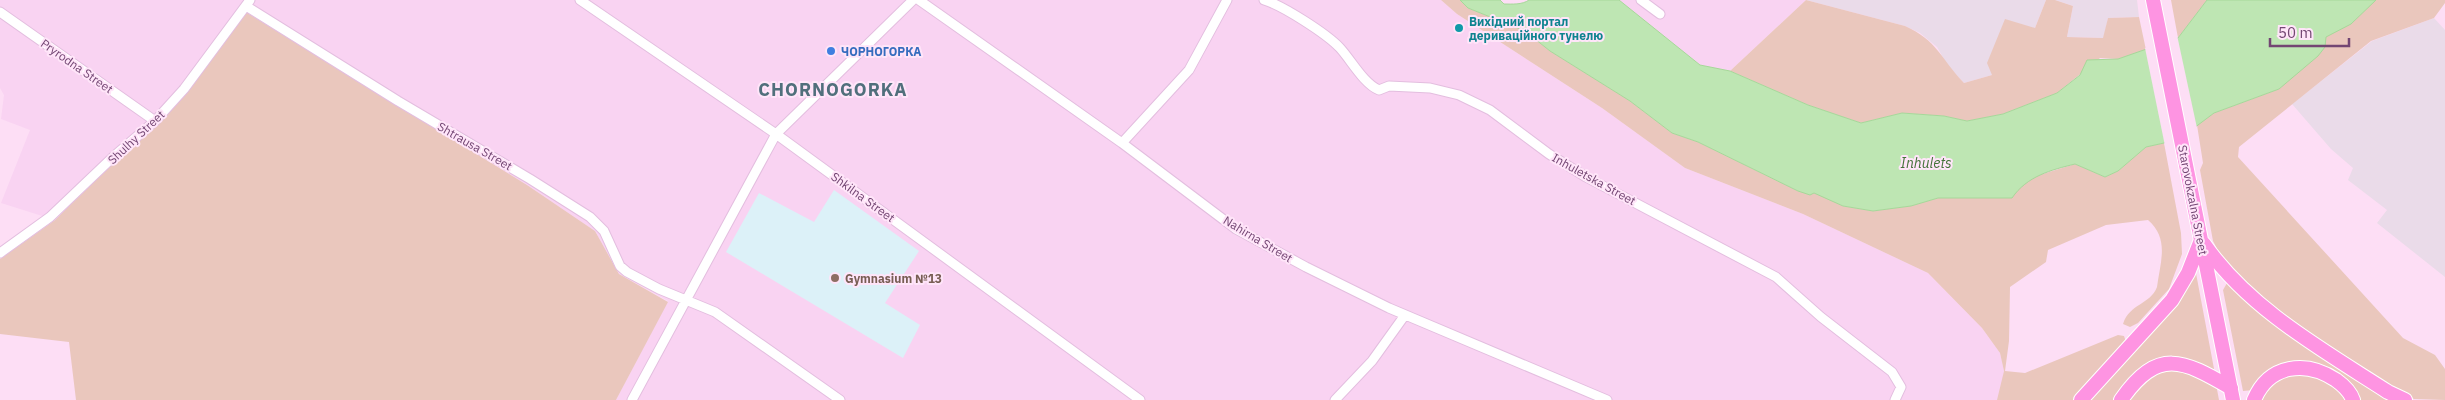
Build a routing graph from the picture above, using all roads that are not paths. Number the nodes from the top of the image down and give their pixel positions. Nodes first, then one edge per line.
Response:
1 (580, 0) edge
2 (913, 0) edge
3 (919, 0) edge
4 (1227, 0) edge
5 (1264, 0) edge
6 (1641, 0) edge
7 (2154, 0) edge
8 (248, 3) edge
9 (0, 12) edge
10 (1660, 14) dead end
11 (155, 121) junction
12 (776, 134) junction
13 (1122, 143) junction
14 (2201, 239) junction
15 (0, 253) edge
16 (687, 299) junction
17 (1405, 315) junction
18 (2232, 394) edge
19 (632, 400) edge
20 (840, 400) edge
21 (1140, 400) edge
22 (1335, 400) edge
23 (1607, 400) edge
24 (1895, 400) edge
25 (2081, 400) edge
26 (2120, 400) edge
27 (2254, 400) edge
28 (2353, 400) edge
29 (2405, 400) edge

1 - 12 street, Shkilna Street
2 - 12 street
3 - 13 street, Nahirna Street
4 - 13 street
5 - 24 street, Inhuletska Street
6 - 10 street
7 - 14 main road, Starovokzalna Street
8 - 11 street, Shulhy Street
8 - 16 street, Shtrausa Street
9 - 11 street, Pryrodna Street
11 - 15 street, Shulhy Street
12 - 16 street
12 - 21 street, Shkilna Street
13 - 17 street, Nahirna Street
14 - 18 main road, Starovokzalna Street
14 - 25 main road
14 - 29 main road
16 - 19 street
16 - 20 street, Shtrausa Street
17 - 22 street
17 - 23 street, Nahirna Street
18 - 26 main road
27 - 28 main road

